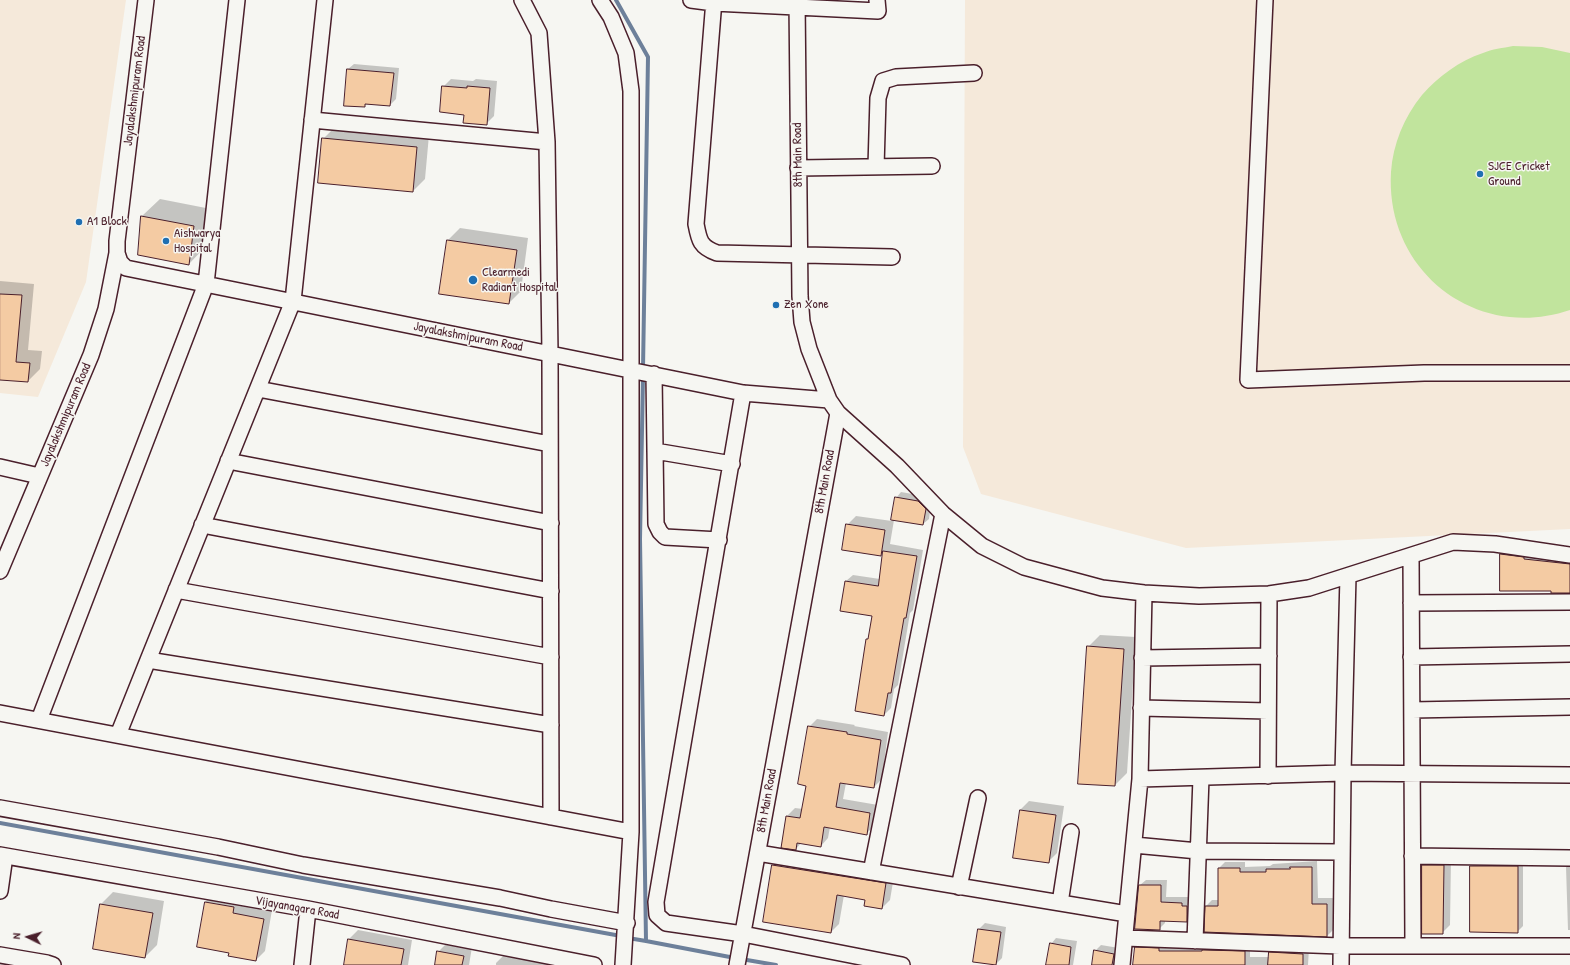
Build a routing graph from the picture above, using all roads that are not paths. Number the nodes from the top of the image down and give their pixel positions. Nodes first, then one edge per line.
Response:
1 (146, 0) edge
2 (237, 0) edge
3 (325, 0) edge
4 (522, 0) edge
5 (600, 0) edge
6 (691, 0) edge
7 (877, 0) edge
8 (1265, 0) edge
9 (714, 2) edge
10 (797, 4) edge
11 (974, 73) dead end
12 (312, 120) junction
13 (547, 142) junction
14 (932, 166) dead end
15 (876, 167) junction
16 (798, 168) junction
17 (117, 253) junction
18 (799, 254) junction
19 (892, 257) dead end
20 (206, 284) junction
21 (293, 301) junction
22 (550, 353) junction
23 (630, 370) junction
24 (1570, 373) edge
25 (654, 374) junction
26 (258, 389) junction
27 (743, 393) junction
28 (829, 400) junction
29 (838, 413) junction
30 (550, 444) junction
31 (655, 451) junction
32 (228, 461) junction
33 (732, 464) junction
34 (0, 467) edge
35 (39, 476) junction
36 (942, 514) junction
37 (551, 522) junction
38 (202, 525) junction
39 (719, 540) junction
40 (1570, 555) edge
41 (1411, 556) junction
42 (0, 571) edge
43 (1348, 576) junction
44 (176, 590) junction
45 (551, 591) junction
46 (1144, 593) junction
47 (1269, 594) junction
48 (1570, 602) edge
49 (1411, 603) junction
50 (1570, 654) edge
51 (1269, 656) junction
52 (1411, 657) junction
53 (551, 658) junction
54 (1142, 658) junction
55 (148, 660) junction
56 (1570, 707) edge
57 (1141, 708) junction
58 (1412, 710) junction
59 (1268, 711) junction
60 (0, 713) edge
61 (38, 720) junction
62 (551, 725) junction
63 (118, 736) junction
64 (1343, 773) junction
65 (1412, 774) junction
66 (1570, 774) edge
67 (1268, 776) junction
68 (1201, 778) junction
69 (1140, 779) junction
70 (978, 798) dead end
71 (0, 808) edge
72 (551, 817) junction
73 (631, 832) junction
74 (1071, 832) dead end
75 (1134, 845) junction
76 (1198, 851) junction
77 (1342, 852) junction
78 (758, 853) junction
79 (3, 855) edge
80 (1412, 856) junction
81 (1570, 858) edge
82 (871, 872) junction
83 (959, 887) junction
84 (0, 891) edge
85 (1060, 903) junction
86 (308, 910) junction
87 (1127, 914) junction
88 (627, 923) junction
89 (743, 934) junction
90 (1125, 938) junction
91 (1195, 941) junction
92 (1340, 946) junction
93 (1413, 946) junction
94 (1570, 946) edge
95 (0, 954) edge
96 (53, 965) edge
97 (302, 965) edge
98 (594, 965) edge
99 (623, 965) edge
100 (737, 965) edge
101 (902, 965) edge
102 (1122, 965) edge
103 (1341, 965) edge

1 - 17 street, Jayalakshmipuram Road
2 - 20 street
3 - 12 street
4 - 13 street
5 - 23 street
6 - 9 street
7 - 10 street
8 - 24 street
9 - 10 street
9 - 18 street
10 - 16 street, 8th Main Road
11 - 15 street
12 - 13 street
12 - 21 street
13 - 22 street
14 - 15 street
15 - 16 street
16 - 18 street, 8th Main Road
17 - 20 street, Jayalakshmipuram Road
17 - 35 street, Jayalakshmipuram Road
18 - 19 street
18 - 28 street, 8th Main Road
20 - 21 street, Jayalakshmipuram Road
20 - 61 street
21 - 22 street, Jayalakshmipuram Road
21 - 26 street
22 - 23 street, Jayalakshmipuram Road
22 - 30 street
23 - 25 street, Jayalakshmipuram Road
23 - 73 street
25 - 27 street, Jayalakshmipuram Road
25 - 31 street
26 - 30 street
26 - 32 street
27 - 28 street, Jayalakshmipuram Road
27 - 33 street
28 - 29 street, 8th Main Road
29 - 36 street
29 - 78 street, 8th Main Road
30 - 37 street
31 - 33 street
31 - 39 street
32 - 37 street
32 - 38 street
33 - 39 street
34 - 35 street
35 - 42 street, Jayalakshmipuram Road
36 - 46 street
36 - 82 street
37 - 45 street
38 - 44 street
38 - 45 street
39 - 89 street
40 - 41 street
41 - 43 street
41 - 49 street
43 - 47 street
43 - 64 street
44 - 53 street
44 - 55 street
45 - 53 street
46 - 47 street
46 - 54 street
47 - 51 street
48 - 49 street
49 - 52 street
50 - 52 street
51 - 54 street
51 - 59 street
52 - 58 street
53 - 62 street
54 - 57 street
55 - 62 street
55 - 63 street
56 - 58 street
57 - 59 street
57 - 69 street
58 - 65 street
59 - 67 street
60 - 61 street
61 - 63 street
62 - 72 street
63 - 72 street
64 - 65 street
64 - 67 street
64 - 77 street
65 - 66 street
65 - 80 street
67 - 68 street
68 - 69 street
68 - 76 street
69 - 75 street
70 - 83 street
71 - 88 street
72 - 73 street
73 - 88 street
74 - 85 street
75 - 76 street
75 - 87 street
76 - 77 street
76 - 91 street
77 - 92 street
78 - 82 street
78 - 89 street, 8th Main Road
79 - 84 street
79 - 86 street, Vijayanagara Road
80 - 81 street
80 - 93 street
82 - 83 street
83 - 85 street
85 - 87 street
86 - 97 street
86 - 98 street, Vijayanagara Road
87 - 90 street
88 - 99 street
89 - 100 street, 8th Main Road
89 - 101 street
90 - 91 street
90 - 102 street
91 - 92 street
92 - 93 street
92 - 103 street
93 - 94 street
95 - 96 street

